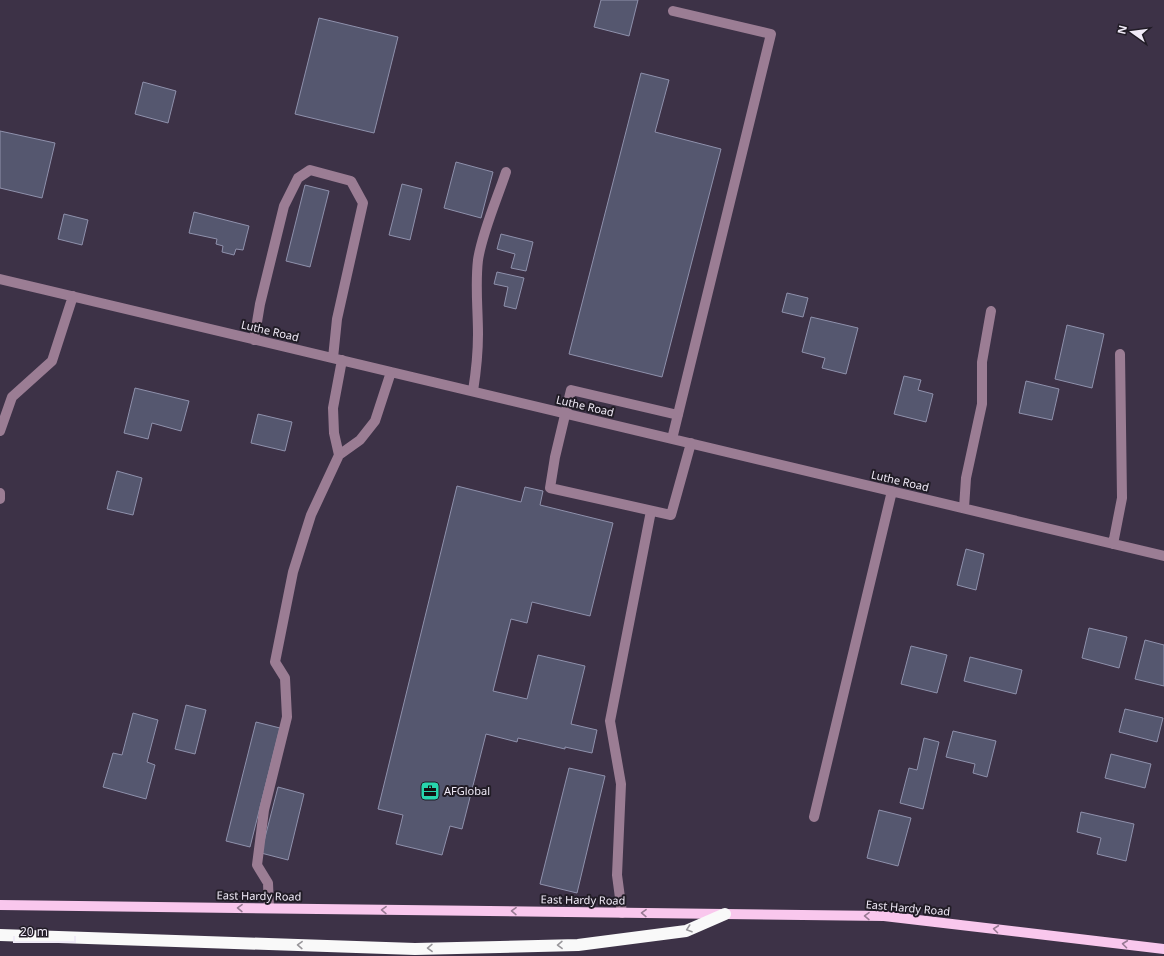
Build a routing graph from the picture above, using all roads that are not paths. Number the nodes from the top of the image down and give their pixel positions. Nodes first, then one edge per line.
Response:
1 (673, 11) dead end
2 (506, 172) dead end
3 (0, 279) edge
4 (73, 296) junction
5 (991, 311) dead end
6 (254, 340) junction
7 (1120, 354) dead end
8 (337, 359) junction
9 (391, 372) junction
10 (472, 392) junction
11 (566, 414) junction
12 (678, 415) junction
13 (0, 431) edge
14 (672, 439) junction
15 (691, 443) junction
16 (339, 455) junction
17 (892, 491) junction
18 (0, 493) edge
19 (0, 499) edge
20 (964, 508) junction
21 (651, 510) junction
22 (1113, 544) junction
23 (1164, 556) edge
24 (814, 817) dead end
25 (0, 905) edge
26 (269, 908) junction
27 (622, 913) junction
28 (725, 914) junction
29 (0, 935) edge
30 (1164, 949) edge

1 - 12 street
2 - 10 street
3 - 4 street, Luthe Road
4 - 6 street, Luthe Road
4 - 13 street
5 - 20 street
6 - 8 street, Luthe Road
6 - 8 street
7 - 22 street
8 - 9 street, Luthe Road
8 - 16 street
9 - 10 street, Luthe Road
9 - 16 street
10 - 11 street, Luthe Road
11 - 12 street
11 - 14 street, Luthe Road
11 - 21 street
12 - 14 street
14 - 15 street, Luthe Road
15 - 17 street, Luthe Road
15 - 21 street
16 - 26 street
17 - 20 street, Luthe Road
17 - 24 street
18 - 19 street
20 - 22 street, Luthe Road
21 - 27 street
22 - 23 street, Luthe Road
26 -> 25 main road, East Hardy Road
27 -> 26 main road, East Hardy Road
28 -> 27 main road, East Hardy Road
28 -> 29 highway
30 -> 28 main road, East Hardy Road

